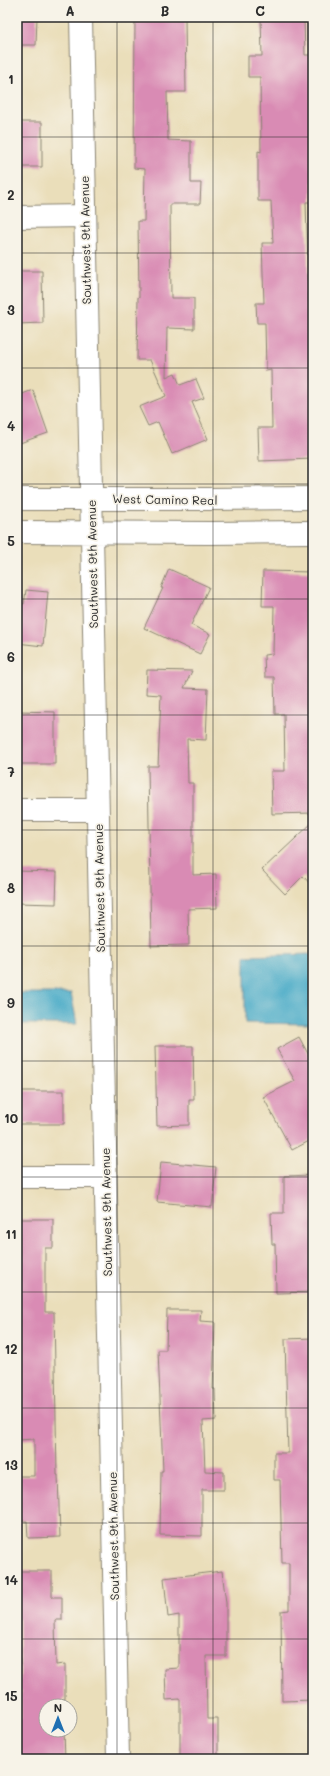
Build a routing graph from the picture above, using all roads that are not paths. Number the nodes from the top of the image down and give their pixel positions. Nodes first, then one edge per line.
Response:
1 (81, 17) edge
2 (85, 216) junction
3 (17, 217) edge
4 (91, 498) junction
5 (313, 498) edge
6 (17, 499) edge
7 (17, 532) edge
8 (91, 532) junction
9 (313, 532) edge
10 (17, 810) edge
11 (97, 810) junction
12 (105, 1176) junction
13 (17, 1177) edge
14 (118, 1759) edge

1 - 2 street, Southwest 9th Avenue
2 - 3 street
2 - 4 street, Southwest 9th Avenue
4 - 5 street, West Camino Real
4 - 6 street, West Camino Real
4 - 8 street, Southwest 9th Avenue
7 - 8 street
8 - 9 street
8 - 11 street, Southwest 9th Avenue
10 - 11 street
11 - 12 street, Southwest 9th Avenue
12 - 13 street
12 - 14 street, Southwest 9th Avenue

